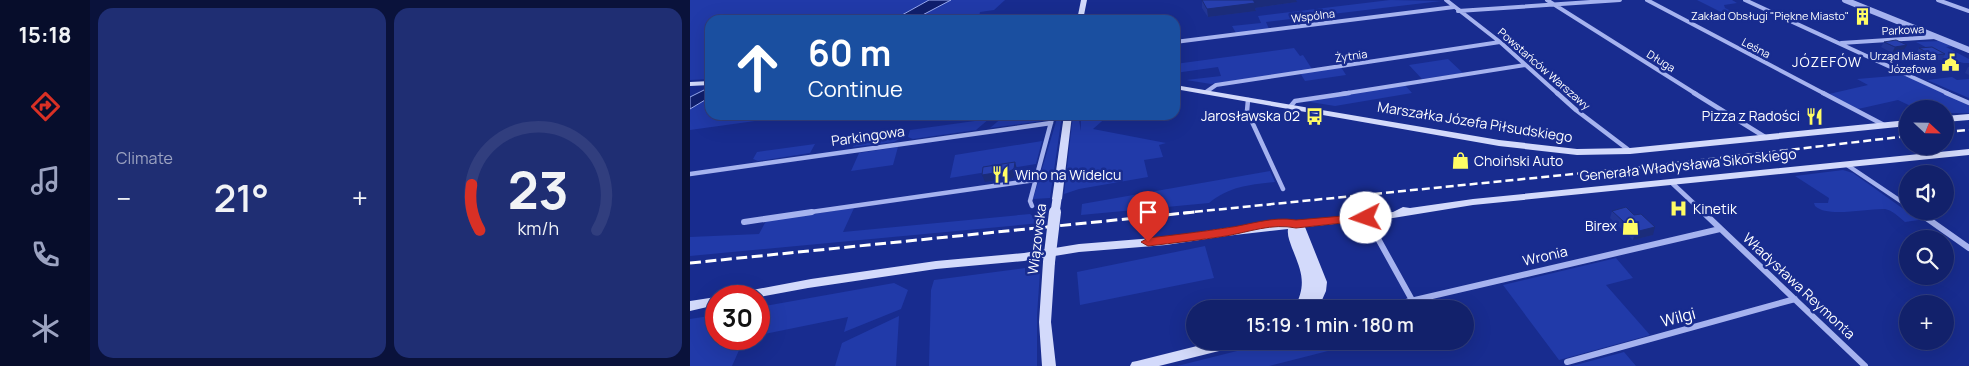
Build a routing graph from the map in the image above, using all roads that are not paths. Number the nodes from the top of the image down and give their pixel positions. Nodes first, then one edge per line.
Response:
1 (1084, 0) edge
2 (1446, 0) edge
3 (1547, 0) edge
4 (1620, 0) edge
5 (1647, 0) edge
6 (1745, 0) edge
7 (1845, 0) edge
8 (1938, 0) edge
9 (1554, 4) junction
10 (1454, 7) junction
11 (1458, 10) junction
12 (1969, 11) edge
13 (1081, 15) edge
14 (1938, 37) junction
15 (1180, 41) edge
16 (1500, 42) junction
17 (1839, 43) junction
18 (1969, 50) edge
19 (1525, 65) junction
20 (705, 83) edge
21 (690, 84) edge
22 (1180, 88) edge
23 (1206, 92) junction
24 (1248, 100) junction
25 (1969, 103) edge
26 (1290, 107) junction
27 (1969, 117) edge
28 (1954, 118) edge
29 (1052, 120) edge
30 (1067, 120) edge
31 (1051, 123) junction
32 (1899, 124) edge
33 (1884, 125) junction
34 (1765, 137) junction
35 (1630, 151) junction
36 (1969, 152) edge
37 (1847, 165) junction
38 (690, 174) edge
39 (1035, 180) junction
40 (1672, 183) junction
41 (1283, 189) dead end
42 (1899, 200) edge
43 (1032, 206) dead end
44 (1369, 216) junction
45 (1929, 220) edge
46 (744, 222) dead end
47 (1296, 224) junction
48 (1720, 228) junction
49 (1969, 248) edge
50 (1049, 257) junction
51 (770, 291) edge
52 (1795, 299) junction
53 (1305, 300) edge
54 (1316, 300) edge
55 (1412, 300) joint
56 (705, 303) edge
57 (690, 306) edge
58 (1203, 350) edge
59 (1567, 362) dead end
60 (1049, 366) edge
61 (1137, 366) edge
62 (1865, 366) edge

1 - 13 main road
2 - 10 street, Powstańców Warszawy
3 - 9 street, Długa
4 - 9 street
5 - 33 street, Leśna
6 - 17 street
7 - 14 street
8 - 12 street
9 - 11 street
9 - 34 street, Długa
10 - 11 street, Powstańców Warszawy
10 - 15 street, Wspólna
11 - 16 street, Powstańców Warszawy
14 - 17 street, Parkowa
14 - 18 street
16 - 19 street, Powstańców Warszawy
16 - 23 street, Żytnia
17 - 25 street
19 - 26 street
19 - 35 street, Powstańców Warszawy
20 - 21 main road
22 - 23 main road, Marszałka Józefa Piłsudskiego
23 - 24 main road, Marszałka Józefa Piłsudskiego
24 - 26 main road, Marszałka Józefa Piłsudskiego
24 - 41 street
26 - 35 main road, Marszałka Józefa Piłsudskiego
27 - 28 main road
29 - 31 street
30 - 50 main road, Wiązowska, bridge
31 - 38 street, Parkingowa
31 - 39 street
32 - 33 main road, Marszałka Józefa Piłsudskiego
33 - 34 main road, Marszałka Józefa Piłsudskiego
34 - 35 main road, Marszałka Józefa Piłsudskiego
36 - 37 main road, Generała Władysława Sikorskiego
37 - 40 main road, Generała Władysława Sikorskiego
37 - 42 street
39 - 43 street
39 - 46 street
40 - 44 main road, Generała Władysława Sikorskiego
40 - 48 street, Władysława Reymonta
44 - 47 main road, Generała Władysława Sikorskiego
44 - 55 street
45 - 49 street
47 - 50 main road, Generała Władysława Sikorskiego
47 - 53 main road
47 - 54 main road
48 - 52 street, Władysława Reymonta
48 - 55 street, Wronia
50 - 51 main road, Generała Władysława Sikorskiego
50 - 60 main road, Wiązowska
52 - 59 street, Wilgi
52 - 62 street, Władysława Reymonta
56 - 57 main road
58 - 61 main road

